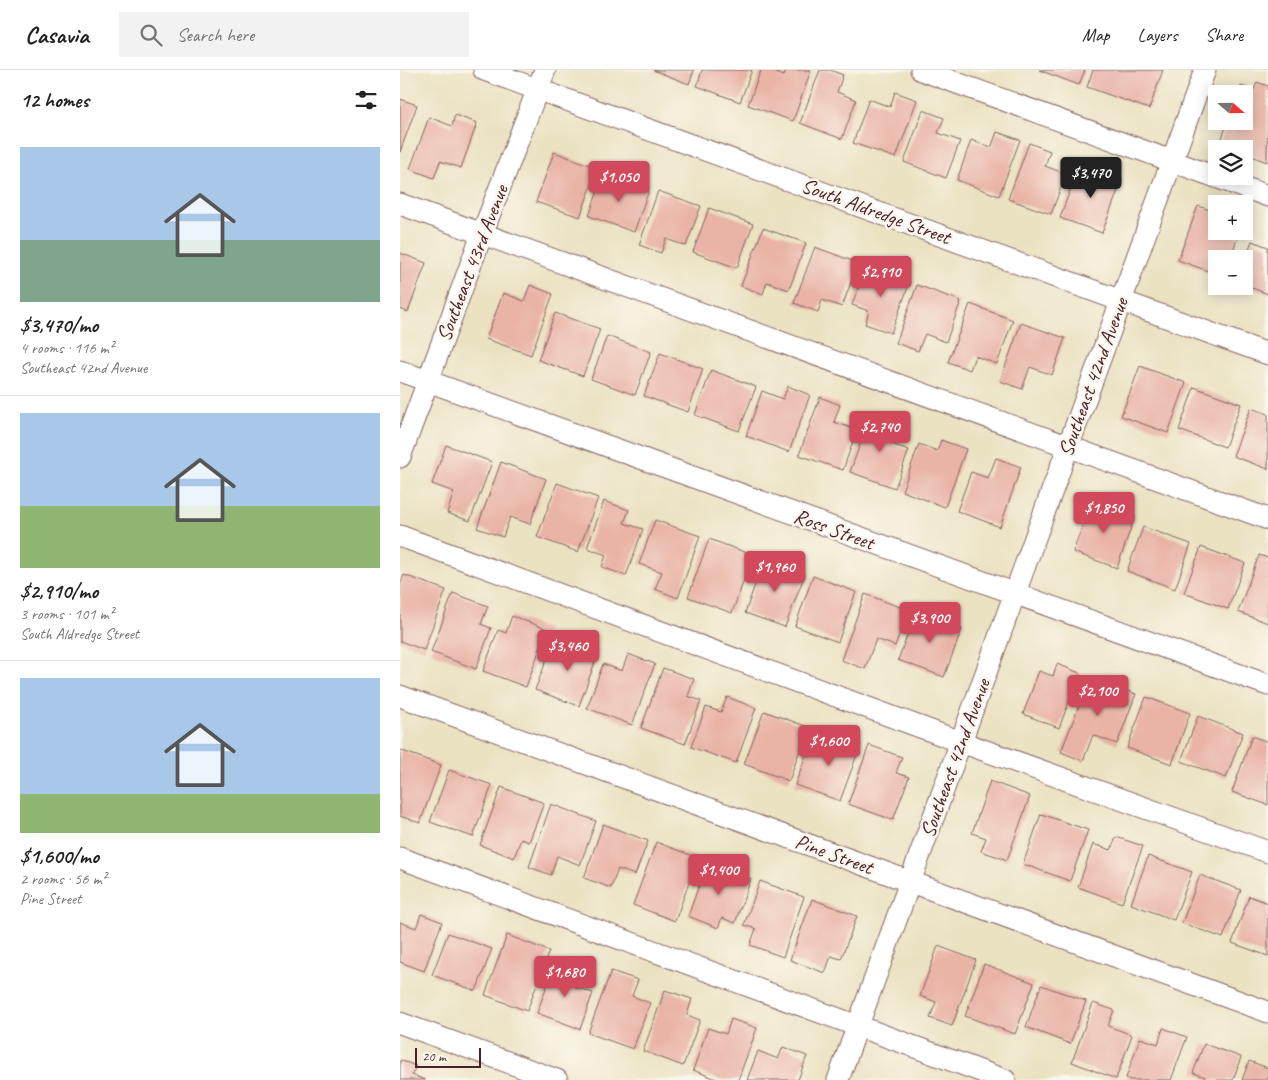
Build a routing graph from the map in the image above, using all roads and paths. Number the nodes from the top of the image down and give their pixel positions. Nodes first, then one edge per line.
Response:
1 (484, 70) edge
2 (921, 70) edge
3 (1205, 70) edge
4 (541, 80) edge
5 (1172, 161) junction
6 (1268, 196) edge
7 (400, 204) edge
8 (482, 234) junction
9 (1121, 299) junction
10 (1268, 354) edge
11 (400, 371) edge
12 (428, 381) junction
13 (1068, 447) junction
14 (400, 457) edge
15 (1268, 519) edge
16 (400, 536) edge
17 (1014, 594) junction
18 (1268, 685) edge
19 (400, 696) edge
20 (961, 742) junction
21 (1268, 852) edge
22 (400, 858) edge
23 (910, 882) junction
24 (1268, 1012) edge
25 (400, 1023) edge
26 (857, 1026) junction
27 (510, 1072) edge
28 (557, 1080) edge
29 (838, 1080) edge
30 (1005, 1080) edge

1 - 4 street, South Aldredge Street
2 - 5 street
3 - 5 street, Southeast 42nd Avenue
4 - 8 street, Southeast 43rd Avenue
4 - 9 street, South Aldredge Street
5 - 6 street
5 - 9 street, Southeast 42nd Avenue
7 - 8 street
8 - 12 street, Southeast 43rd Avenue
8 - 13 street
9 - 10 street, South Aldredge Street
9 - 13 street, Southeast 42nd Avenue
11 - 12 street, Ross Street
12 - 14 street, Southeast 43rd Avenue
12 - 17 street, Ross Street
13 - 15 street
13 - 17 street, Southeast 42nd Avenue
16 - 20 street
17 - 18 street, Ross Street
17 - 20 street, Southeast 42nd Avenue
19 - 23 street, Pine Street
20 - 21 street
20 - 23 street, Southeast 42nd Avenue
22 - 26 street
23 - 24 street, Pine Street
23 - 26 street, Southeast 42nd Avenue
25 - 27 street
26 - 29 street, Southeast 42nd Avenue
26 - 30 street
27 - 28 street

